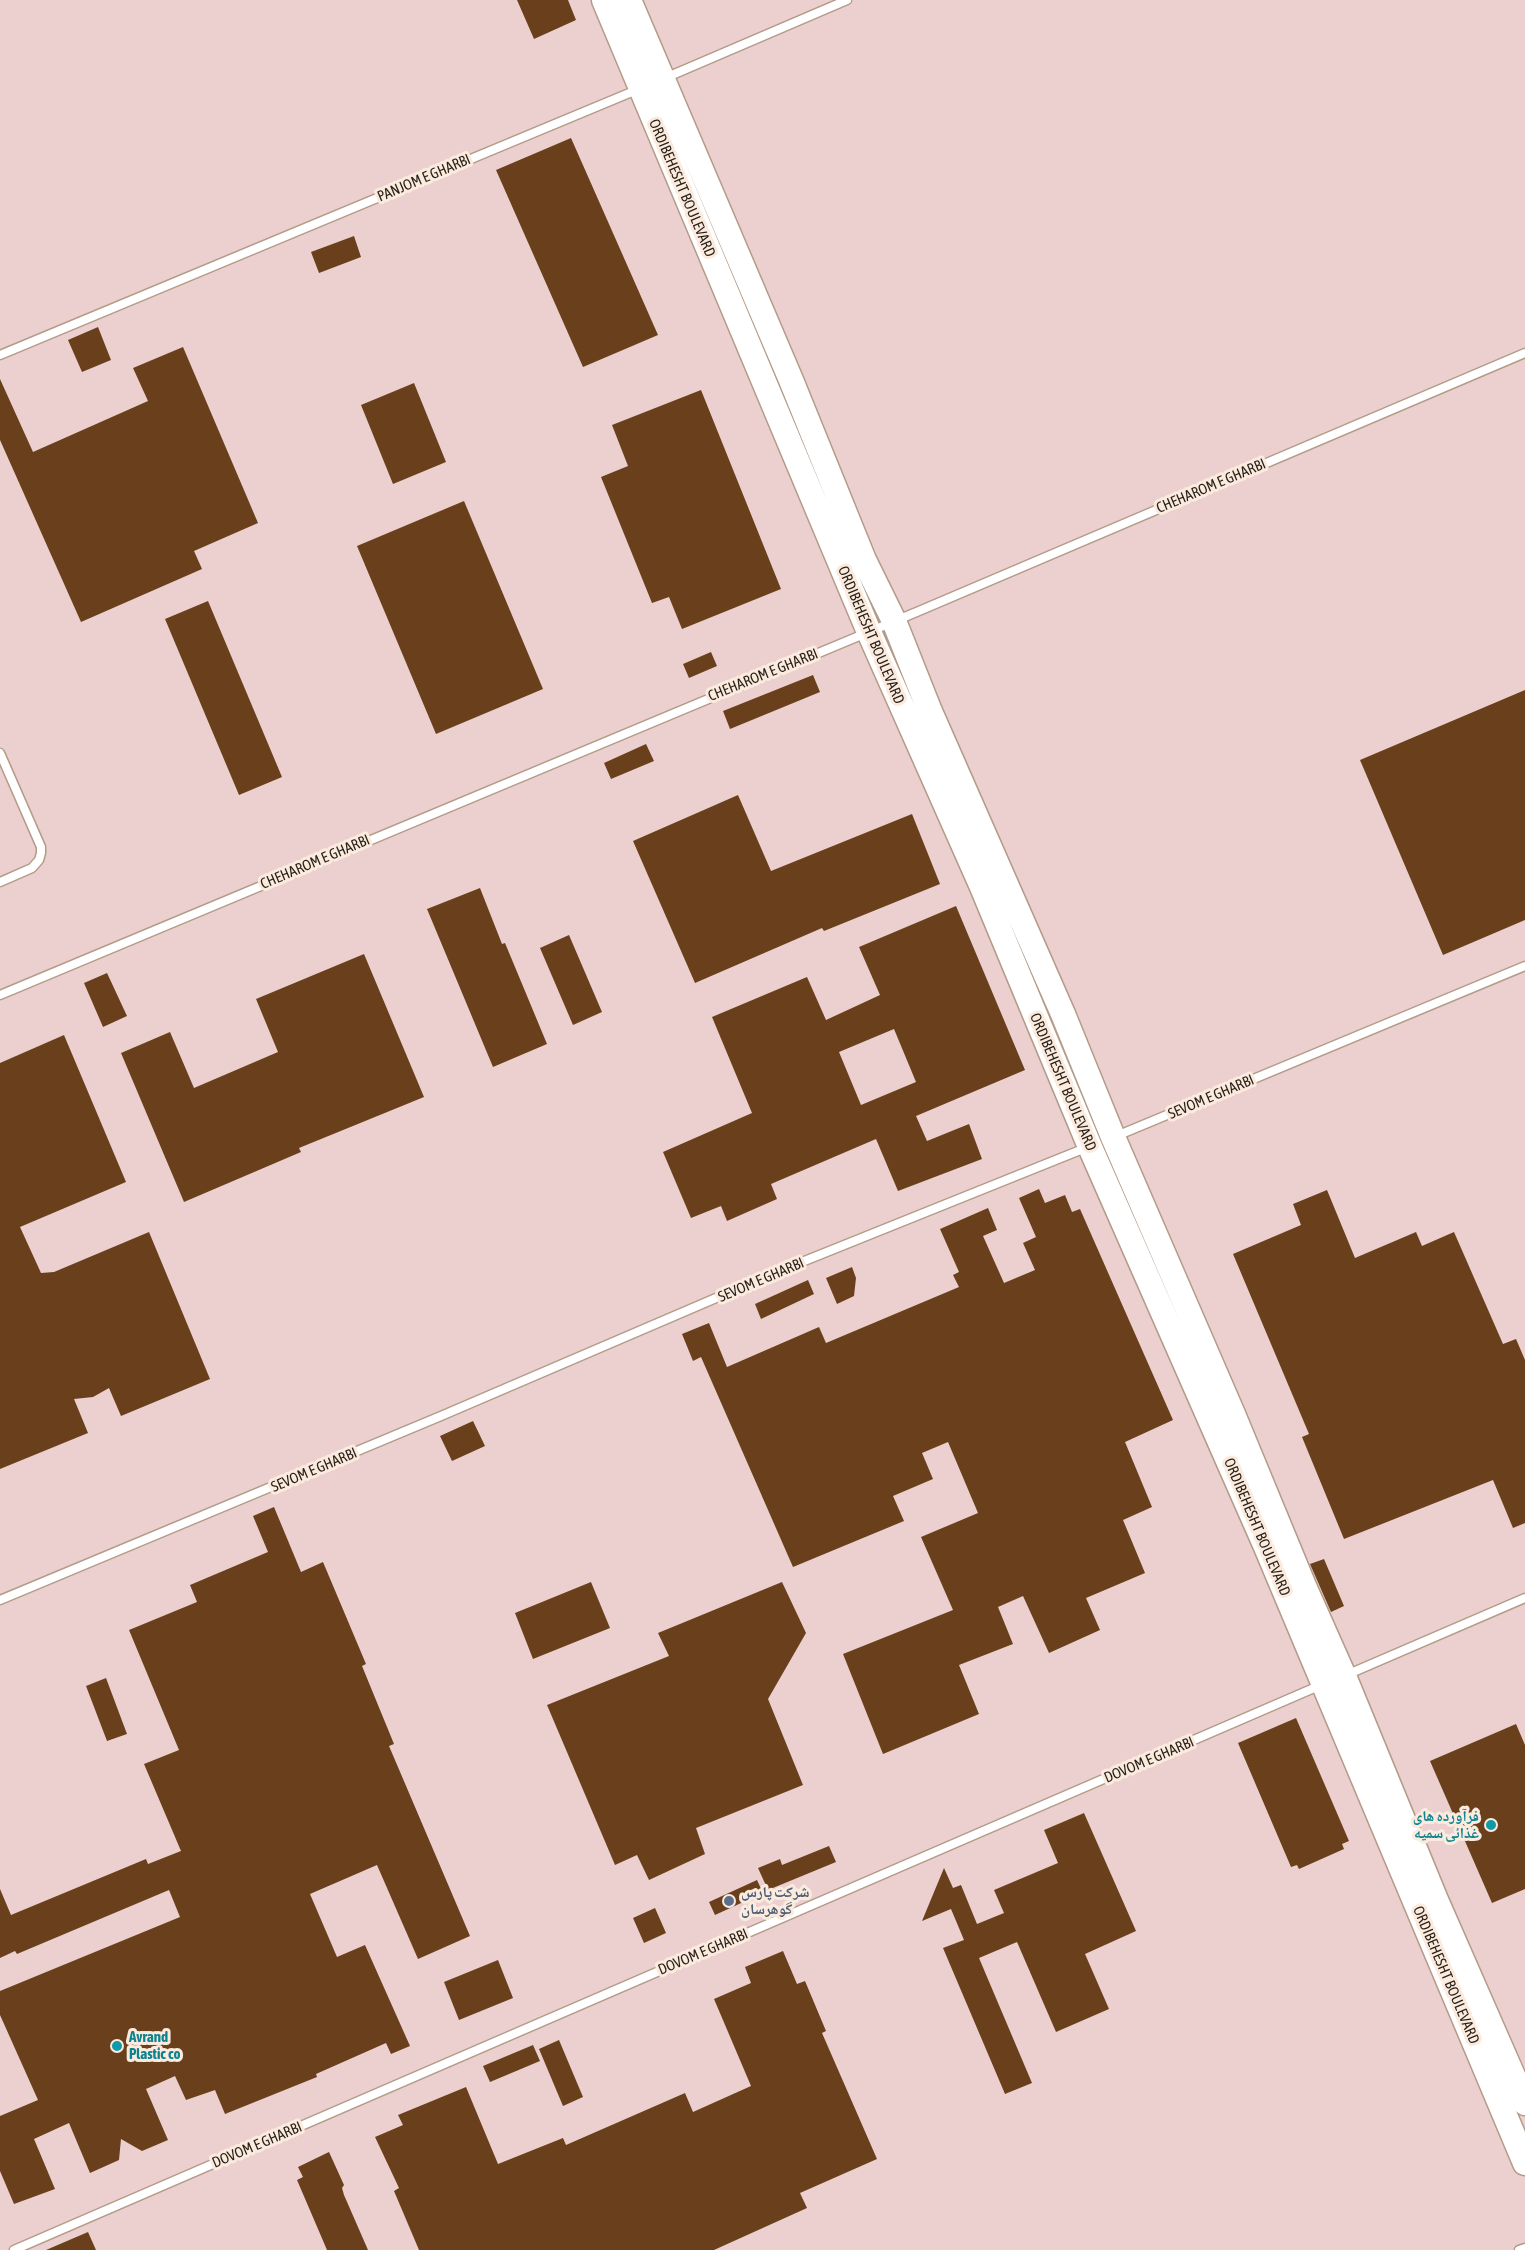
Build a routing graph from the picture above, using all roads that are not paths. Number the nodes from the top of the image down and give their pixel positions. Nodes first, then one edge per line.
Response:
1 (603, 0) edge
2 (629, 0) edge
3 (847, 0) edge
4 (652, 83) junction
5 (1525, 353) edge
6 (0, 355) edge
7 (894, 621) junction
8 (869, 632) junction
9 (0, 753) edge
10 (0, 882) edge
11 (1525, 966) edge
12 (0, 995) edge
13 (1101, 1142) junction
14 (1525, 1598) edge
15 (0, 1600) edge
16 (1334, 1680) junction
17 (1525, 2103) edge
18 (1525, 2163) edge
19 (1525, 2248) edge
20 (14, 2250) edge
21 (1519, 2250) edge

1 - 4 street, ORDIBEHESHT BOULEVARD
2 - 4 street, ORDIBEHESHT BOULEVARD
3 - 4 lane, PANJOM E GHARBI
4 - 6 lane, PANJOM E GHARBI
4 - 7 street, ORDIBEHESHT BOULEVARD
4 - 8 street, ORDIBEHESHT BOULEVARD
5 - 7 lane, CHEHAROM E GHARBI
7 - 8 lane, CHEHAROM E GHARBI
7 - 13 street, ORDIBEHESHT BOULEVARD
8 - 12 lane, CHEHAROM E GHARBI
8 - 13 street, ORDIBEHESHT BOULEVARD
9 - 10 lane
11 - 13 lane, SEVOM E GHARBI
13 - 15 lane, SEVOM E GHARBI
13 - 16 street, ORDIBEHESHT BOULEVARD
14 - 16 lane, DOVOM E GHARBI
16 - 17 street, ORDIBEHESHT BOULEVARD
16 - 18 street, ORDIBEHESHT BOULEVARD
16 - 20 lane, DOVOM E GHARBI
19 - 21 lane

